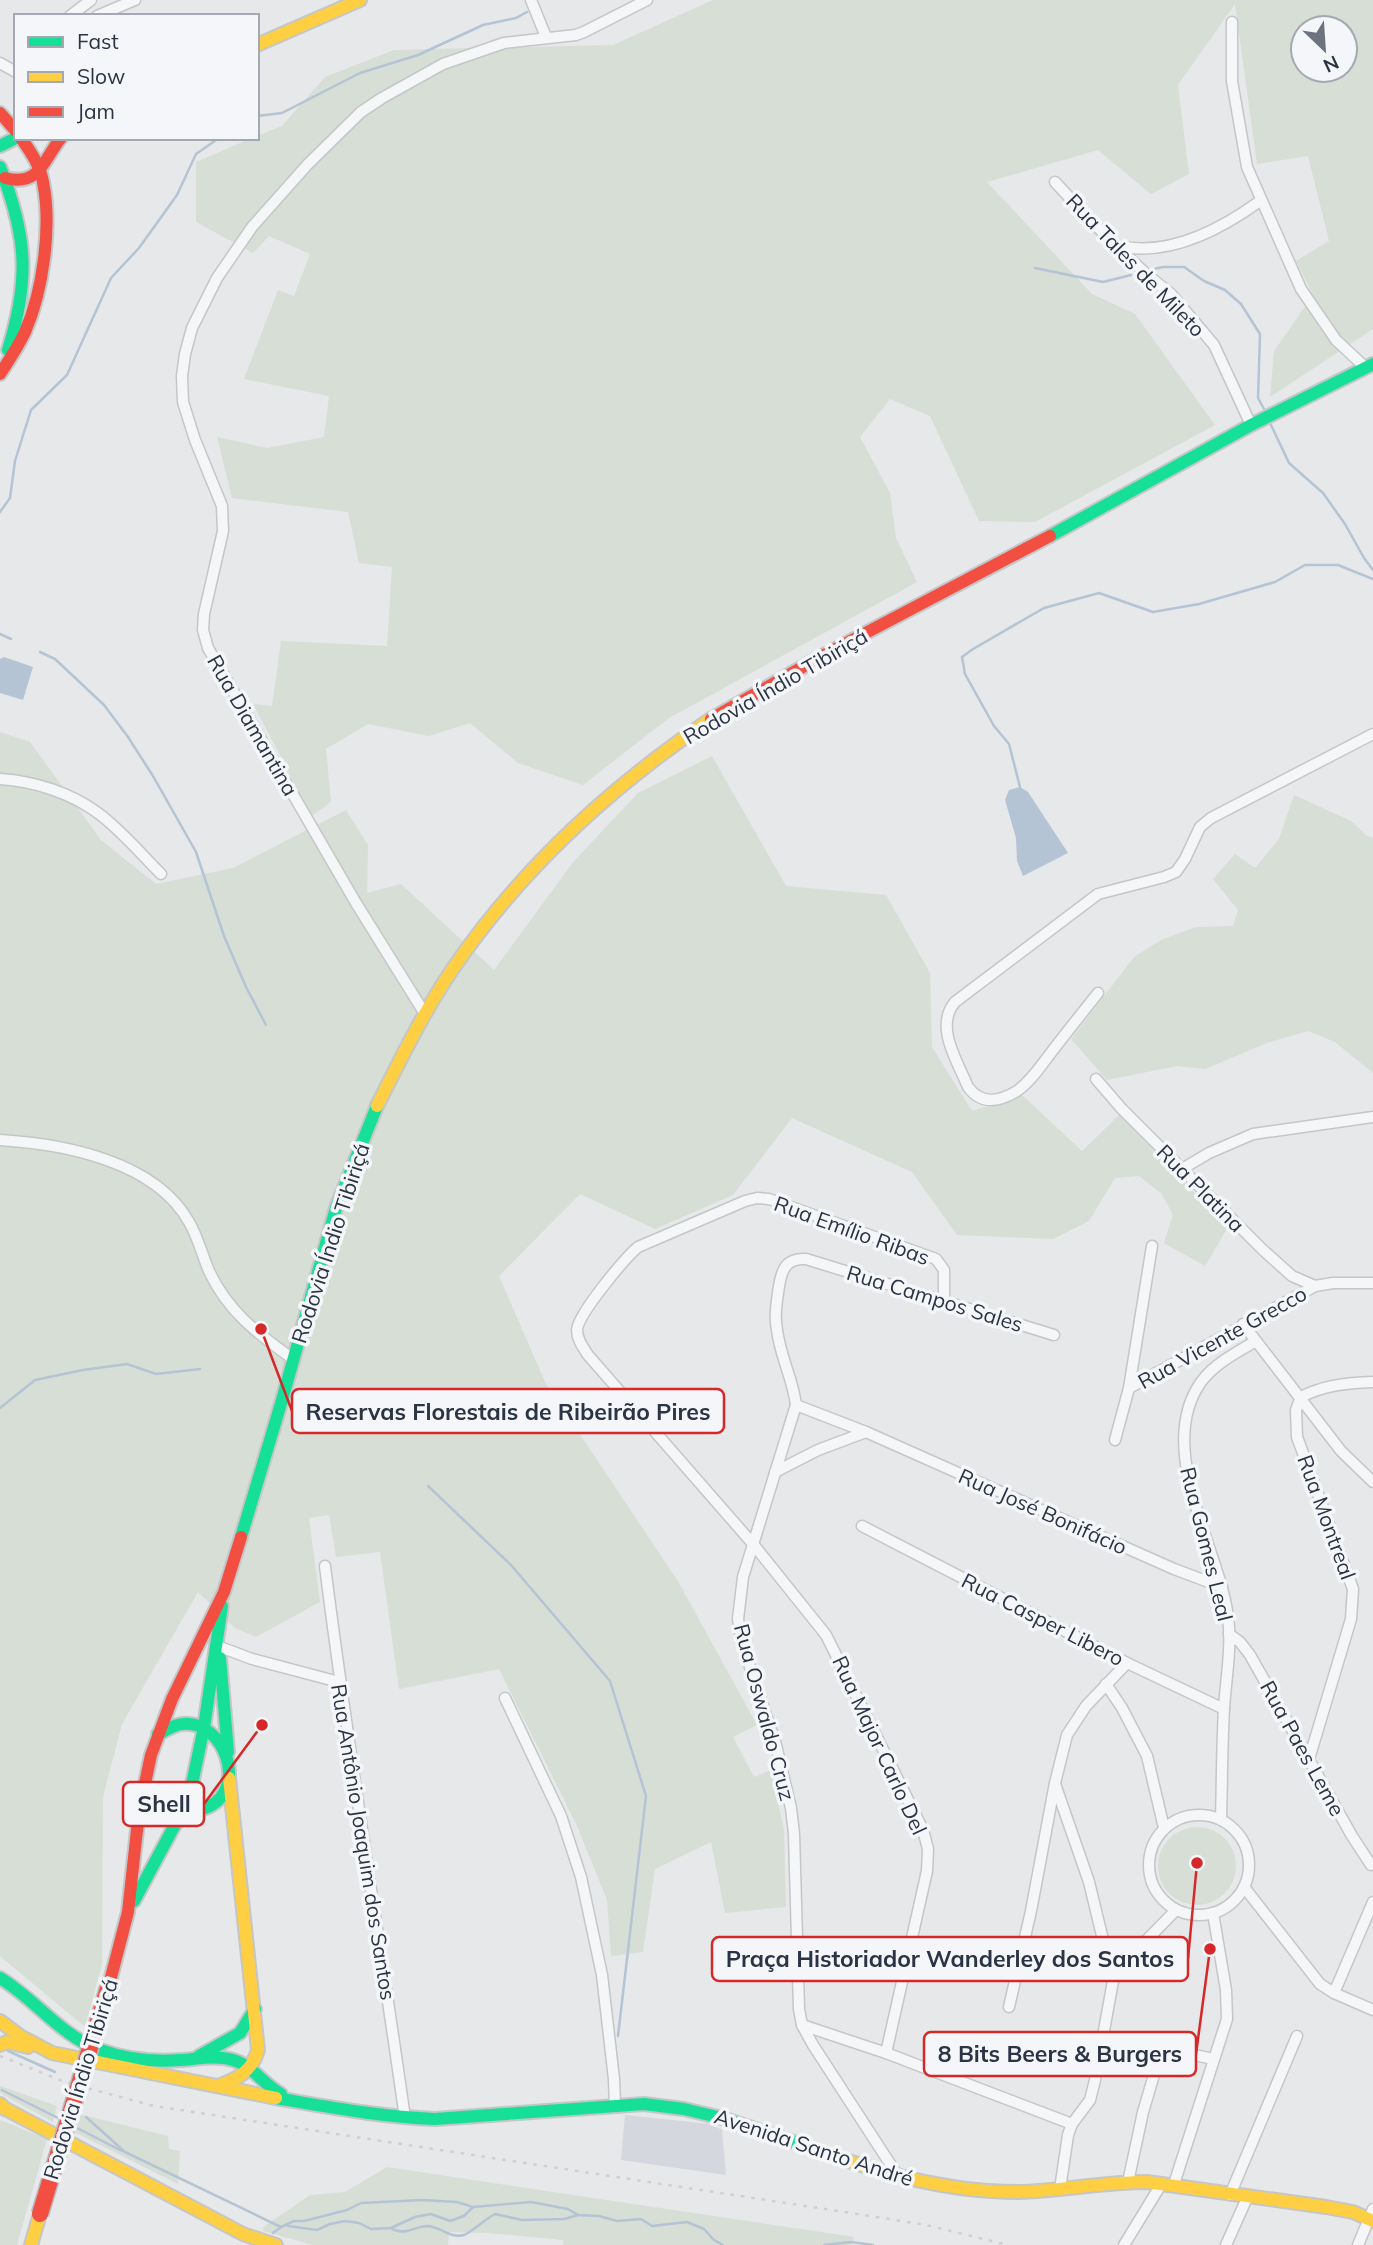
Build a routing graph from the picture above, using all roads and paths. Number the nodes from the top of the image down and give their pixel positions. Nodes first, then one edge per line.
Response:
1 (91, 0) edge
2 (135, 0) edge
3 (360, 0) edge
4 (531, 0) edge
5 (647, 0) edge
6 (73, 14) edge
7 (102, 14) edge
8 (1232, 22) dead end
9 (546, 37) junction
10 (259, 44) edge
11 (22, 140) edge
12 (59, 140) edge
13 (40, 170) junction
14 (2, 173) edge
15 (1055, 182) dead end
16 (1260, 201) junction
17 (1118, 246) junction
18 (1370, 366) edge
19 (0, 372) edge
20 (1251, 425) junction
21 (1373, 734) edge
22 (0, 779) edge
23 (161, 874) dead end
24 (1098, 993) dead end
25 (425, 1014) junction
26 (1096, 1079) dead end
27 (1373, 1117) edge
28 (0, 1140) edge
29 (1182, 1169) junction
30 (1152, 1246) dead end
31 (1373, 1283) edge
32 (1315, 1286) junction
33 (944, 1301) junction
34 (1243, 1324) junction
35 (1054, 1335) dead end
36 (579, 1340) joint
37 (1256, 1341) junction
38 (293, 1359) junction
39 (1373, 1382) edge
40 (1129, 1388) junction
41 (1301, 1397) junction
42 (796, 1405) junction
43 (866, 1432) junction
44 (1115, 1440) dead end
45 (775, 1472) junction
46 (1373, 1482) edge
47 (862, 1526) dead end
48 (753, 1544) junction
49 (325, 1566) dead end
50 (1222, 1587) junction
51 (224, 1592) junction
52 (220, 1626) junction
53 (1229, 1634) junction
54 (220, 1655) junction
55 (252, 1659) junction
56 (1127, 1663) junction
57 (339, 1682) junction
58 (1106, 1684) junction
59 (505, 1699) dead end
60 (1224, 1709) junction
61 (182, 1722) junction
62 (204, 1727) junction
63 (158, 1734) junction
64 (200, 1750) junction
65 (228, 1756) junction
66 (1310, 1759) junction
67 (229, 1778) junction
68 (1055, 1783) junction
69 (192, 1784) junction
70 (143, 1788) junction
71 (162, 1809) junction
72 (204, 1810) junction
73 (181, 1812) junction
74 (1221, 1819) junction
75 (1164, 1828) junction
76 (237, 1836) junction
77 (169, 1837) junction
78 (1372, 1866) edge
79 (1244, 1887) junction
80 (1373, 1902) edge
81 (1176, 1910) junction
82 (128, 1912) junction
83 (1213, 1913) junction
84 (2, 1978) edge
85 (1113, 1981) junction
86 (1334, 1993) junction
87 (1009, 2007) dead end
88 (255, 2010) junction
89 (1373, 2010) edge
90 (0, 2021) edge
91 (802, 2025) junction
92 (1297, 2036) dead end
93 (0, 2045) edge
94 (52, 2053) junction
95 (886, 2053) junction
96 (196, 2058) junction
97 (223, 2058) junction
98 (1213, 2059) junction
99 (252, 2069) junction
100 (214, 2087) junction
101 (294, 2099) junction
102 (2, 2106) edge
103 (615, 2106) junction
104 (405, 2118) junction
105 (1072, 2124) junction
106 (900, 2179) junction
107 (1128, 2182) junction
108 (1168, 2183) junction
109 (1060, 2189) junction
110 (1239, 2196) junction
111 (1372, 2216) edge
112 (243, 2234) junction
113 (31, 2245) edge
114 (261, 2245) edge
115 (276, 2245) edge
116 (1125, 2245) edge
117 (1226, 2245) edge
118 (1358, 2245) edge

1 - 6 street
2 - 7 street
3 - 10 main road
4 - 9 street
5 - 9 street, Rua Diamantina
8 - 16 street
9 - 25 street, Rua Diamantina
11 - 13 main road
12 - 13 main road
13 - 14 main road
13 - 19 main road
14 - 19 main road
15 - 17 street, Rua Tales de Mileto
16 - 17 street
16 - 18 street
17 - 20 street, Rua Tales de Mileto
18 - 20 main road, Rodovia Índio Tibiriçá
20 - 25 main road, Rodovia Índio Tibiriçá
21 - 24 street
22 - 23 street
25 - 38 main road, Rodovia Índio Tibiriçá
26 - 29 street, Rua Platina
27 - 29 street
28 - 38 street
29 - 32 street, Rua Platina
30 - 40 street
31 - 32 street
32 - 34 street, Rua Vicente Grecco
33 - 35 street, Rua Campos Sales
33 - 36 street, Rua Emílio Ribas
33 - 42 street, Rua Campos Sales
34 - 37 street
34 - 40 street, Rua Vicente Grecco
36 - 48 street, Rua Major Carlo Del
37 - 41 street
37 - 50 street, Rua Gomes Leal
38 - 51 main road, Rodovia Índio Tibiriçá
39 - 41 street
40 - 44 street
41 - 46 street
41 - 66 street, Rua Montreal
42 - 43 street, Rua José Bonifácio
42 - 45 street, Rua Oswaldo Cruz
43 - 45 street
43 - 50 street, Rua José Bonifácio
45 - 48 street, Rua Oswaldo Cruz
47 - 56 street, Rua Casper Libero
48 - 91 street, Rua Oswaldo Cruz
48 - 95 street, Rua Major Carlo Del
49 - 57 street, Rua Antônio Joaquim dos Santos
50 - 53 street, Rua Gomes Leal
51 - 52 main road, Rodovia Índio Tibiriçá
51 - 63 main road, Rodovia Índio Tibiriçá
52 - 54 main road
52 - 62 main road, Rodovia Índio Tibiriçá
53 - 60 street, Rua Gomes Leal
53 - 66 street, Rua Paes Leme
54 - 55 street
54 - 55 street
54 - 65 main road
55 - 57 street
56 - 58 street
56 - 60 street, Rua Casper Libero
57 - 104 street, Rua Antônio Joaquim dos Santos
58 - 68 street
58 - 75 street
59 - 103 street
60 - 74 street, Rua Gomes Leal
61 - 62 main road
61 - 63 main road
61 - 64 main road
62 - 64 main road, Rodovia Índio Tibiriçá
62 - 65 main road
63 - 70 main road, Rodovia Índio Tibiriçá
64 - 69 main road, Rodovia Índio Tibiriçá
65 - 67 main road
66 - 78 street, Rua Paes Leme
67 - 72 main road
67 - 76 main road
68 - 85 street
68 - 87 street
69 - 71 main road
69 - 73 main road, Rodovia Índio Tibiriçá
70 - 71 main road
70 - 82 main road, Rodovia Índio Tibiriçá
71 - 73 main road
72 - 73 main road
72 - 76 main road
72 - 77 main road
73 - 77 main road, Rodovia Índio Tibiriçá
74 - 75 street
74 - 79 street
75 - 81 street
76 - 88 main road
77 - 82 main road, Rodovia Índio Tibiriçá
79 - 83 street
79 - 86 street
80 - 86 street
81 - 83 street
81 - 85 street
82 - 113 main road, Rodovia Índio Tibiriçá, bridge
83 - 98 street
84 - 96 main road
85 - 105 street
86 - 89 street
88 - 96 main road
88 - 99 main road
90 - 94 main road
91 - 95 street
91 - 106 street, Rua Oswaldo Cruz
92 - 110 street
93 - 94 main road
94 - 100 main road, Avenida Santo André
95 - 105 street
96 - 97 main road
97 - 99 main road
97 - 100 main road
98 - 107 street
98 - 108 street
99 - 100 main road
99 - 101 main road, Avenida Santo André
100 - 101 main road, Avenida Santo André
101 - 104 main road, Avenida Santo André
102 - 112 main road
103 - 104 main road, Avenida Santo André
103 - 106 main road, Avenida Santo André
105 - 109 street
106 - 109 main road, Avenida Santo André
107 - 108 main road, Avenida Santo André
107 - 109 main road, Avenida Santo André
108 - 110 main road, Avenida Santo André
108 - 116 street
110 - 111 main road, Avenida Santo André
110 - 117 street
111 - 118 street
112 - 114 main road
112 - 115 main road

